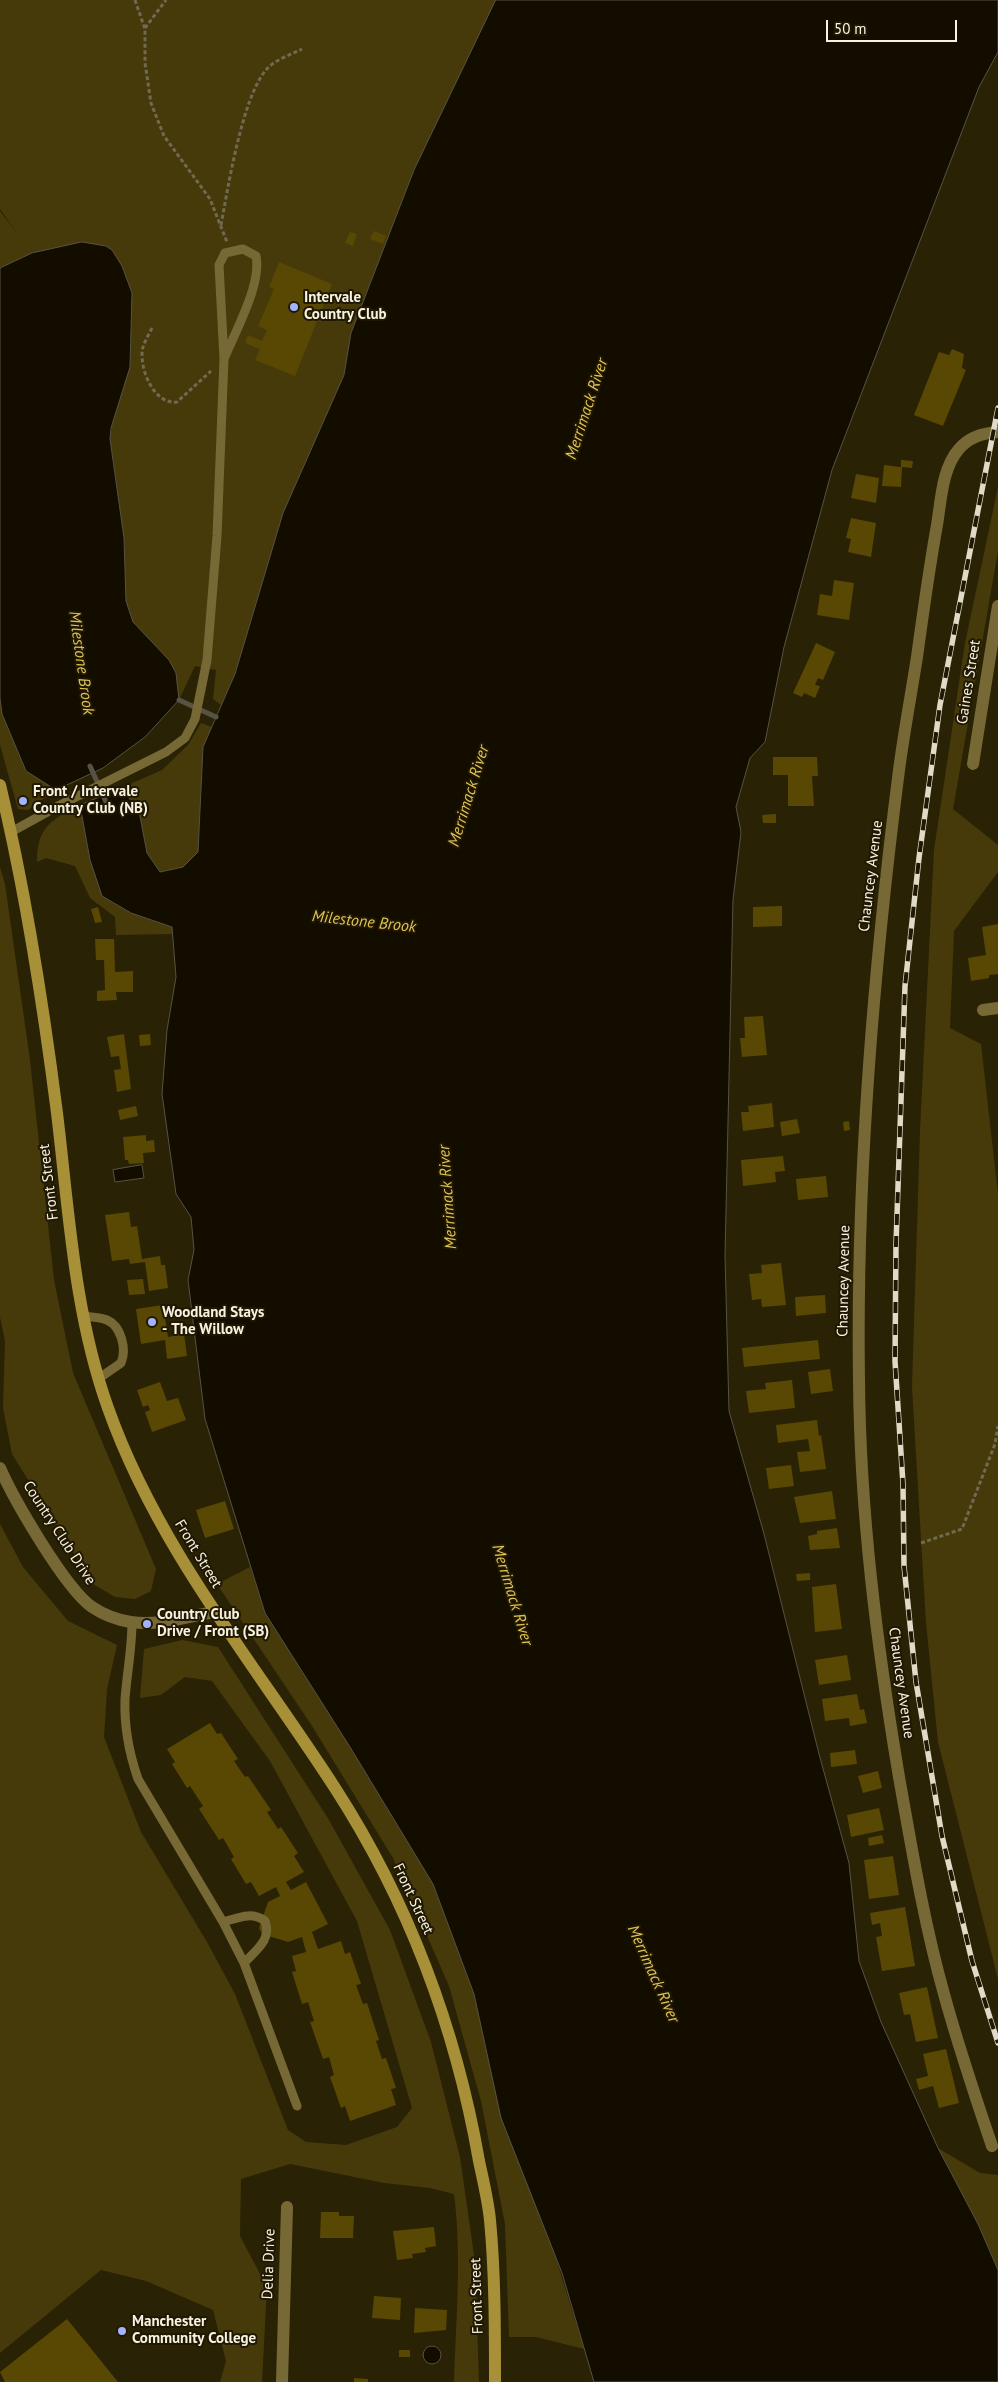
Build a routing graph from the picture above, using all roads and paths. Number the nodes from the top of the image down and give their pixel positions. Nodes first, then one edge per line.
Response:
1 (135, 0) edge
2 (166, 0) edge
3 (145, 29) junction
4 (302, 48) dead end
5 (221, 226) junction
6 (230, 252) junction
7 (152, 328) dead end
8 (224, 360) junction
9 (995, 432) edge
10 (998, 606) edge
11 (973, 764) dead end
12 (0, 785) edge
13 (11, 832) junction
14 (998, 1008) edge
15 (983, 1010) dead end
16 (83, 1316) junction
17 (98, 1380) junction
18 (998, 1426) edge
19 (996, 1445) edge
20 (0, 1468) edge
21 (921, 1542) dead end
22 (214, 1612) junction
23 (132, 1622) junction
24 (223, 1922) junction
25 (244, 1963) junction
26 (297, 2106) dead end
27 (992, 2146) dead end
28 (287, 2206) dead end
29 (282, 2382) edge
30 (495, 2382) edge

1 - 3 path
2 - 3 path
3 - 5 path
4 - 5 path
5 - 6 path
6 - 8 lane
6 - 8 lane
7 - 8 path
8 - 13 lane
9 - 27 street, Chauncey Avenue
10 - 11 street, Gaines Street
12 - 13 main road, Front Street
13 - 16 main road, Front Street
14 - 15 street
16 - 17 main road, Front Street
16 - 17 lane
17 - 22 main road, Front Street
18 - 19 path
19 - 21 path
20 - 23 street, Country Club Drive
22 - 23 street, Country Club Drive
22 - 30 main road, Front Street
23 - 24 lane
24 - 25 lane
24 - 25 lane
25 - 26 lane
28 - 29 street, Delia Drive

